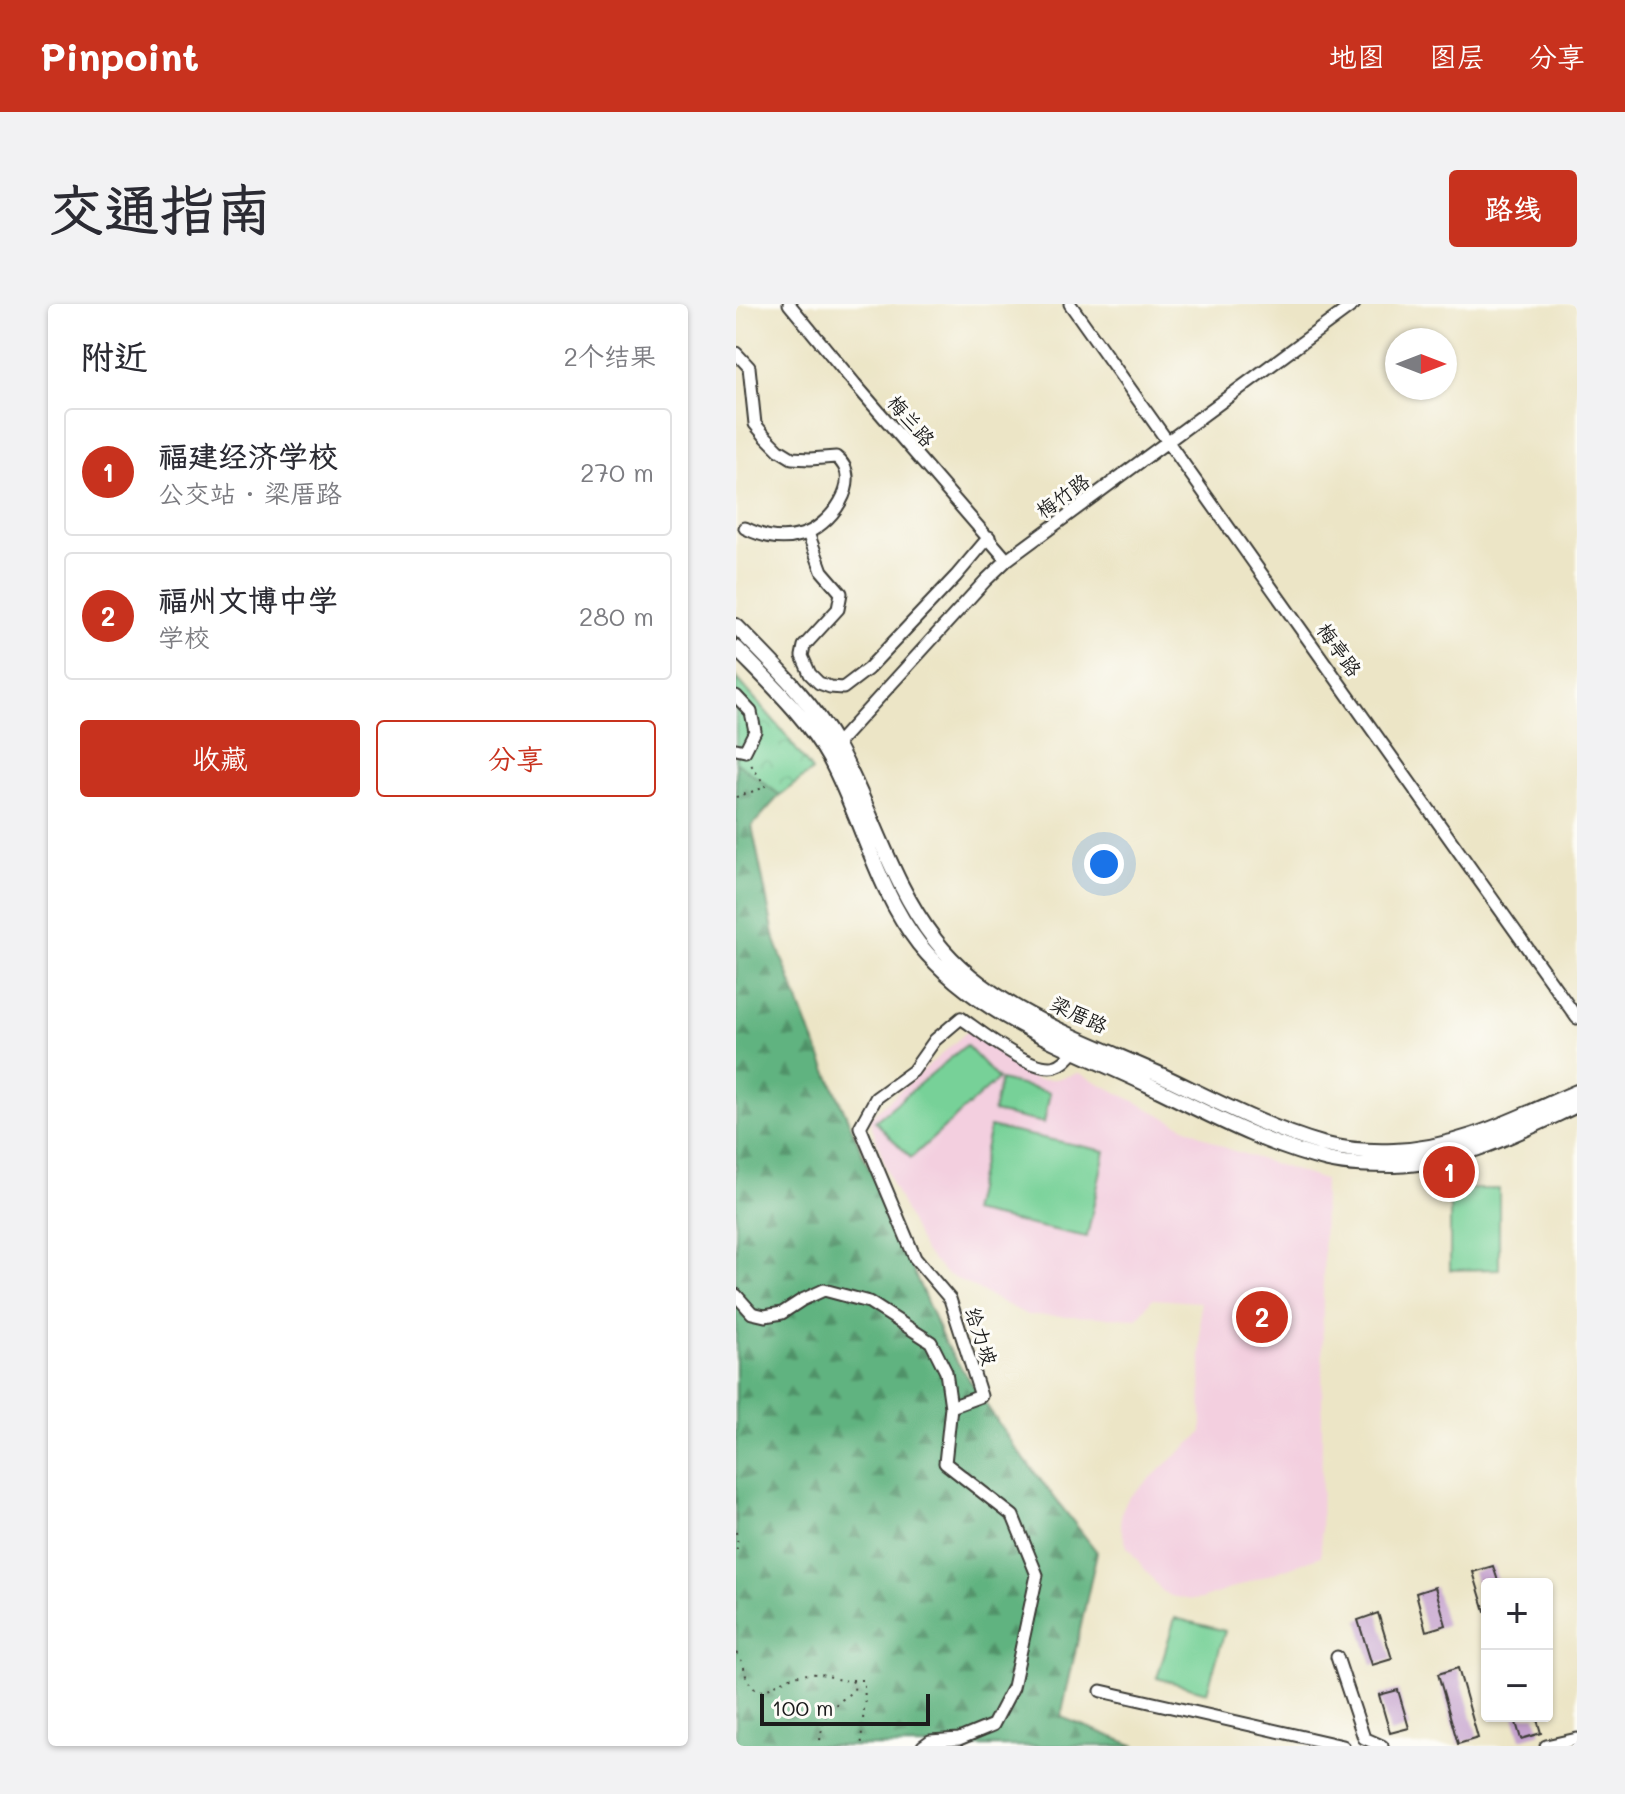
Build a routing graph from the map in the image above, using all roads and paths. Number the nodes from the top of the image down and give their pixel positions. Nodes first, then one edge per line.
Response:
1 (789, 304) edge
2 (1070, 304) edge
3 (1354, 304) edge
4 (736, 353) edge
5 (1166, 442) junction
6 (745, 528) dead end
7 (808, 533) junction
8 (989, 537) junction
9 (1007, 560) junction
10 (736, 626) edge
11 (736, 648) edge
12 (736, 696) edge
13 (832, 749) junction
14 (740, 750) edge
15 (736, 797) edge
16 (1577, 1018) edge
17 (1076, 1050) junction
18 (1577, 1092) edge
19 (1577, 1105) edge
20 (736, 1295) edge
21 (951, 1407) junction
22 (736, 1532) edge
23 (736, 1550) edge
24 (736, 1653) edge
25 (1337, 1657) dead end
26 (851, 1680) junction
27 (1101, 1691) dead end
28 (1364, 1738) junction
29 (1577, 1739) edge
30 (819, 1746) edge
31 (862, 1746) edge
32 (923, 1746) edge
33 (1344, 1746) edge
34 (1382, 1746) edge
35 (1546, 1746) edge

1 - 8 street, 梅兰路
2 - 5 street, 梅亭路
3 - 5 street, 梅竹路
4 - 7 street
5 - 9 street, 梅竹路
5 - 16 street, 梅亭路
6 - 7 street
7 - 8 street
8 - 9 street, 梅兰路
9 - 13 street, 梅竹路
10 - 13 main road, 梁厝路
11 - 13 main road, 梁厝路
12 - 14 street
13 - 17 main road, 梁厝路
13 - 18 main road, 梁厝路
14 - 15 path
17 - 19 main road, 梁厝路
17 - 21 street, 给力坡
20 - 21 street
21 - 32 street
22 - 23 path
24 - 26 path
25 - 28 street
26 - 30 path
26 - 31 path
27 - 33 street
28 - 33 street
28 - 34 street
29 - 35 street

